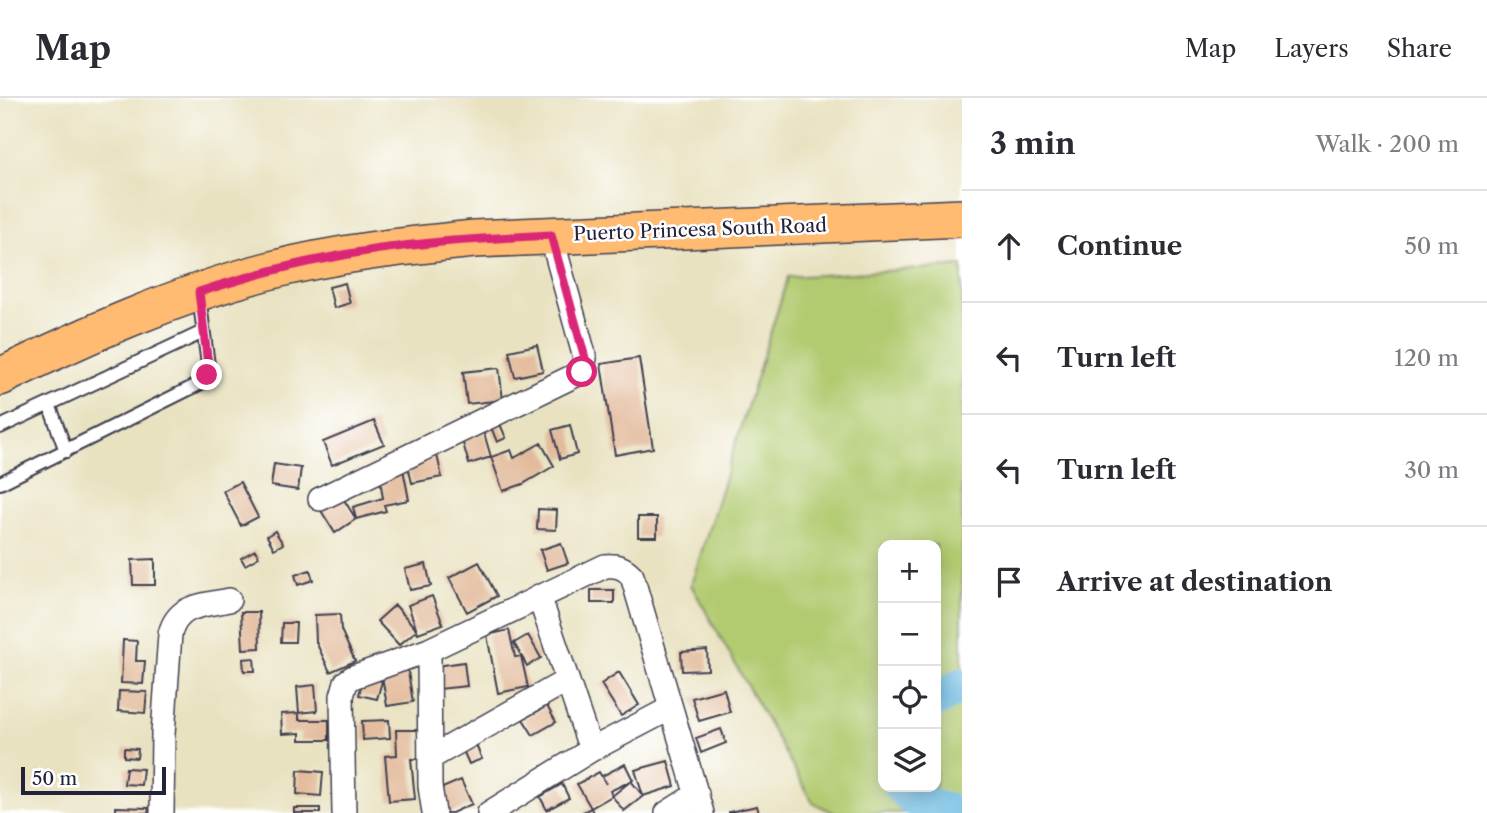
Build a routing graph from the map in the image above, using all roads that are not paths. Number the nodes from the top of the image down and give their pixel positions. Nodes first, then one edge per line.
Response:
1 (962, 219) edge
2 (551, 235) junction
3 (199, 292) junction
4 (203, 332) junction
5 (0, 377) edge
6 (49, 404) junction
7 (0, 428) edge
8 (66, 451) junction
9 (0, 483) edge
10 (320, 499) dead end
11 (539, 596) junction
12 (229, 600) dead end
13 (429, 650) junction
14 (566, 681) junction
15 (671, 708) junction
16 (591, 750) junction
17 (430, 758) junction
18 (699, 804) edge
19 (162, 813) edge
20 (344, 813) edge
21 (434, 813) edge
22 (489, 813) edge
23 (667, 813) edge

1 - 2 main road, Puerto Princesa South Road
2 - 3 main road, Puerto Princesa South Road
2 - 10 street
3 - 4 lane
3 - 5 main road, Puerto Princesa South Road
4 - 6 lane
4 - 8 lane
6 - 7 lane
6 - 8 lane
8 - 9 lane
11 - 13 street
11 - 14 street
11 - 15 street
12 - 19 street
13 - 17 street
13 - 20 street
14 - 16 street
14 - 17 street
15 - 16 street
15 - 18 street
16 - 22 street
17 - 21 street
18 - 23 street

